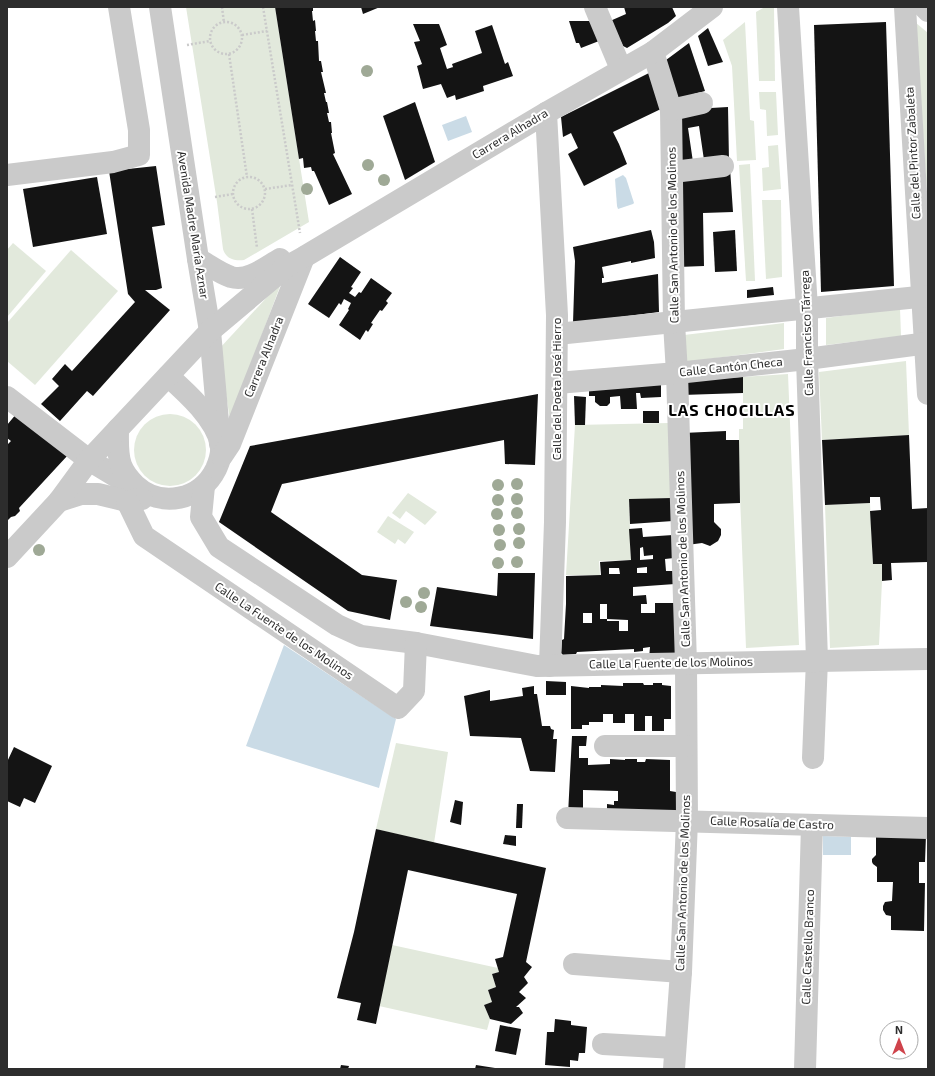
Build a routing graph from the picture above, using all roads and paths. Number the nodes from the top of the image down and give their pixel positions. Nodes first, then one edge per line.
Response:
1 (119, 7) edge
2 (160, 7) edge
3 (222, 7) edge
4 (264, 7) edge
5 (595, 7) edge
6 (712, 7) edge
7 (788, 7) edge
8 (904, 7) edge
9 (924, 7) edge
10 (928, 11) edge
11 (224, 23) junction
12 (267, 31) junction
13 (242, 35) junction
14 (210, 41) junction
15 (187, 45) dead end
16 (653, 52) junction
17 (229, 54) junction
18 (621, 69) junction
19 (702, 103) dead end
20 (671, 110) junction
21 (546, 113) junction
22 (723, 166) dead end
23 (673, 172) junction
24 (7, 175) edge
25 (247, 177) junction
26 (292, 185) junction
27 (265, 189) junction
28 (233, 194) junction
29 (215, 197) dead end
30 (252, 209) junction
31 (300, 233) dead end
32 (258, 253) dead end
33 (304, 258) junction
34 (198, 259) junction
35 (925, 296) edge
36 (807, 308) junction
37 (674, 322) junction
38 (210, 332) junction
39 (557, 334) junction
40 (926, 343) edge
41 (807, 359) junction
42 (677, 373) junction
43 (168, 376) junction
44 (557, 383) junction
45 (928, 394) edge
46 (7, 397) edge
47 (118, 429) junction
48 (221, 450) junction
49 (88, 460) junction
50 (204, 486) junction
51 (142, 497) junction
52 (59, 501) junction
53 (7, 556) edge
54 (416, 643) junction
55 (928, 659) edge
56 (816, 660) junction
57 (686, 664) junction
58 (550, 666) junction
59 (605, 746) dead end
60 (686, 746) junction
61 (814, 758) dead end
62 (567, 818) dead end
63 (687, 820) junction
64 (812, 825) junction
65 (928, 828) edge
66 (574, 964) dead end
67 (681, 972) junction
68 (603, 1044) dead end
69 (674, 1059) edge
70 (805, 1069) edge

1 - 24 street
2 - 34 street, Avenida Madre María Aznar
3 - 11 path
4 - 12 path
5 - 18 street
6 - 16 street, Carrera Alhadra
7 - 36 street, Calle Francisco Tárrega
8 - 35 street, Calle del Pintor Zabaleta
9 - 10 street
11 - 13 path
11 - 14 path
12 - 13 path
12 - 26 path
13 - 17 path
14 - 15 path
14 - 17 path
16 - 18 street, Carrera Alhadra
16 - 20 street, Calle San Antonio de los Molinos
17 - 25 path
18 - 21 street, Carrera Alhadra
19 - 20 street
20 - 23 street, Calle San Antonio de los Molinos
21 - 33 street, Carrera Alhadra
21 - 39 street, Calle del Poeta José Hierro
22 - 23 street
23 - 37 street, Calle San Antonio de los Molinos
25 - 27 path
25 - 28 path
26 - 27 path
26 - 31 path
27 - 30 path
28 - 29 path
28 - 30 path
30 - 32 path
33 - 34 street
33 - 38 street, Carrera Alhadra
33 - 48 street, Carrera Alhadra
34 - 38 street, Avenida Madre María Aznar
35 - 36 street
35 - 40 street, Calle del Pintor Zabaleta
36 - 37 street
36 - 41 street, Calle Francisco Tárrega
37 - 39 street
37 - 42 street, Calle San Antonio de los Molinos
38 - 43 street, Carrera Alhadra
38 - 48 street, Avenida Madre María Aznar
39 - 44 street, Calle del Poeta José Hierro
40 - 41 street, Calle Cantón Checa
40 - 45 street, Calle del Pintor Zabaleta
41 - 42 street, Calle Cantón Checa
41 - 56 street, Calle Francisco Tárrega
42 - 44 street, Calle Cantón Checa
42 - 57 street, Calle San Antonio de los Molinos
43 - 47 street, Carrera Alhadra
43 - 48 street
44 - 58 street, Calle del Poeta José Hierro
46 - 49 street
47 - 49 street, Carrera Alhadra
47 - 51 street
48 - 50 street, Carrera Alhadra
49 - 51 street
49 - 52 street, Carrera Alhadra
50 - 51 street, Carrera Alhadra
50 - 54 street, Calle La Fuente de los Molinos
51 - 52 street, Carrera Alhadra
51 - 54 street, Calle La Fuente de los Molinos
52 - 53 street, Carrera Alhadra
54 - 58 street, Calle La Fuente de los Molinos
55 - 56 street, Calle La Fuente de los Molinos
56 - 57 street, Calle La Fuente de los Molinos
56 - 61 street, Calle Francisco Tárrega
57 - 58 street, Calle La Fuente de los Molinos
57 - 60 street, Calle San Antonio de los Molinos
59 - 60 street
60 - 63 street, Calle San Antonio de los Molinos
62 - 63 street, Calle Rosalía de Castro
63 - 64 street, Calle Rosalía de Castro
63 - 67 street, Calle San Antonio de los Molinos
64 - 65 street, Calle Rosalía de Castro
64 - 70 street, Calle Castello Branco
66 - 67 street
67 - 69 street, Calle San Antonio de los Molinos
68 - 69 street

